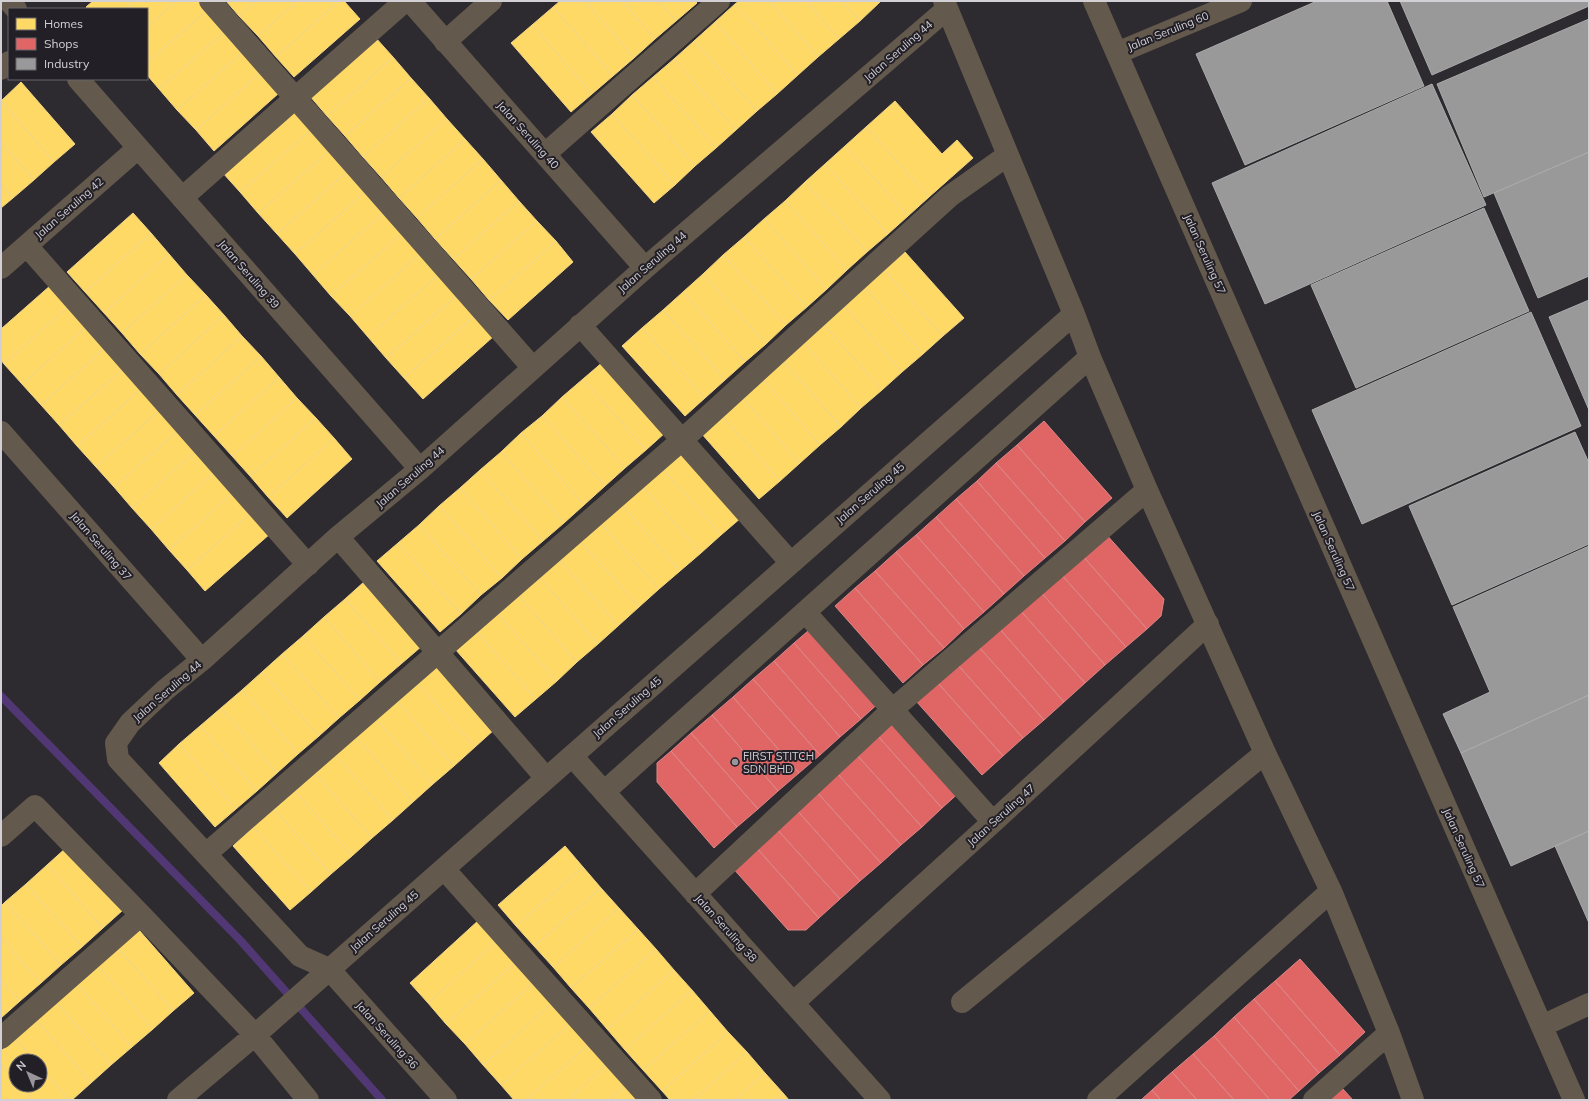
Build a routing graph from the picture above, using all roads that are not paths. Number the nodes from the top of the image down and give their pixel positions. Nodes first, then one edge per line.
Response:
1 (210, 1) edge
2 (406, 1) edge
3 (410, 1) edge
4 (491, 1) edge
5 (719, 1) edge
6 (1094, 1) edge
7 (1241, 1) edge
8 (946, 5) edge
9 (445, 42) junction
10 (1117, 53) junction
11 (79, 80) edge
12 (296, 98) junction
13 (138, 148) junction
14 (545, 154) junction
15 (1008, 155) junction
16 (182, 198) junction
17 (26, 246) junction
18 (1, 268) edge
19 (645, 268) junction
20 (1074, 314) junction
21 (580, 325) junction
22 (1090, 357) junction
23 (533, 368) junction
24 (1, 432) edge
25 (682, 440) junction
26 (420, 469) junction
27 (1147, 490) junction
28 (338, 537) junction
29 (791, 563) junction
30 (308, 565) junction
31 (805, 612) junction
32 (1208, 624) junction
33 (437, 652) junction
34 (202, 660) junction
35 (892, 710) junction
36 (1265, 753) junction
37 (572, 756) junction
38 (546, 778) junction
39 (604, 792) junction
40 (993, 822) junction
41 (1, 836) edge
42 (206, 854) junction
43 (444, 869) junction
44 (1331, 891) junction
45 (696, 894) junction
46 (142, 915) junction
47 (321, 977) junction
48 (793, 1002) junction
49 (962, 1002) dead end
50 (1589, 1004) edge
51 (1542, 1026) junction
52 (1389, 1033) junction
53 (255, 1035) junction
54 (1, 1038) edge
55 (878, 1099) edge
56 (178, 1100) edge
57 (308, 1100) edge
58 (446, 1100) edge
59 (650, 1100) edge
60 (1098, 1100) edge
61 (1314, 1100) edge
62 (1413, 1100) edge
63 (1574, 1100) edge

1 - 12 street
2 - 12 street
3 - 9 street, Jalan Seruling 40
4 - 9 street
5 - 14 street
6 - 10 street, Jalan Seruling 57
7 - 10 street, Jalan Seruling 60
8 - 15 street
8 - 19 street, Jalan Seruling 44
9 - 14 street, Jalan Seruling 40
10 - 51 street, Jalan Seruling 57
11 - 13 street, Jalan Seruling 39
12 - 16 street
12 - 23 street
13 - 16 street, Jalan Seruling 39
13 - 17 street, Jalan Seruling 42
14 - 19 street, Jalan Seruling 40
15 - 20 street
15 - 25 street
16 - 26 street, Jalan Seruling 39
17 - 18 street, Jalan Seruling 42
17 - 30 street
19 - 21 street, Jalan Seruling 44
20 - 22 street
20 - 29 street, Jalan Seruling 45
21 - 23 street, Jalan Seruling 44
21 - 25 street
22 - 27 street
22 - 31 street
23 - 26 street, Jalan Seruling 44
24 - 34 street, Jalan Seruling 37
25 - 29 street
25 - 33 street
26 - 28 street, Jalan Seruling 44
27 - 32 street
27 - 35 street
28 - 30 street, Jalan Seruling 44
28 - 33 street
29 - 37 street, Jalan Seruling 45
30 - 34 street, Jalan Seruling 44
31 - 35 street
31 - 39 street
32 - 36 street
32 - 40 street, Jalan Seruling 47
33 - 38 street
33 - 42 street
34 - 42 street, Jalan Seruling 44
35 - 40 street
35 - 45 street
36 - 44 street
36 - 49 street
37 - 38 street, Jalan Seruling 45
37 - 39 street, Jalan Seruling 38
38 - 43 street, Jalan Seruling 45
39 - 45 street, Jalan Seruling 38
40 - 48 street, Jalan Seruling 47
41 - 46 street
42 - 47 street, Jalan Seruling 44
43 - 47 street, Jalan Seruling 45
43 - 59 street
44 - 52 street
44 - 60 street
45 - 48 street, Jalan Seruling 38
46 - 53 street
46 - 54 street
47 - 53 street, Jalan Seruling 45
47 - 58 street, Jalan Seruling 36
48 - 55 street, Jalan Seruling 38
50 - 51 street
51 - 63 street, Jalan Seruling 57
52 - 61 street
52 - 62 street
53 - 56 street, Jalan Seruling 45
53 - 57 street

